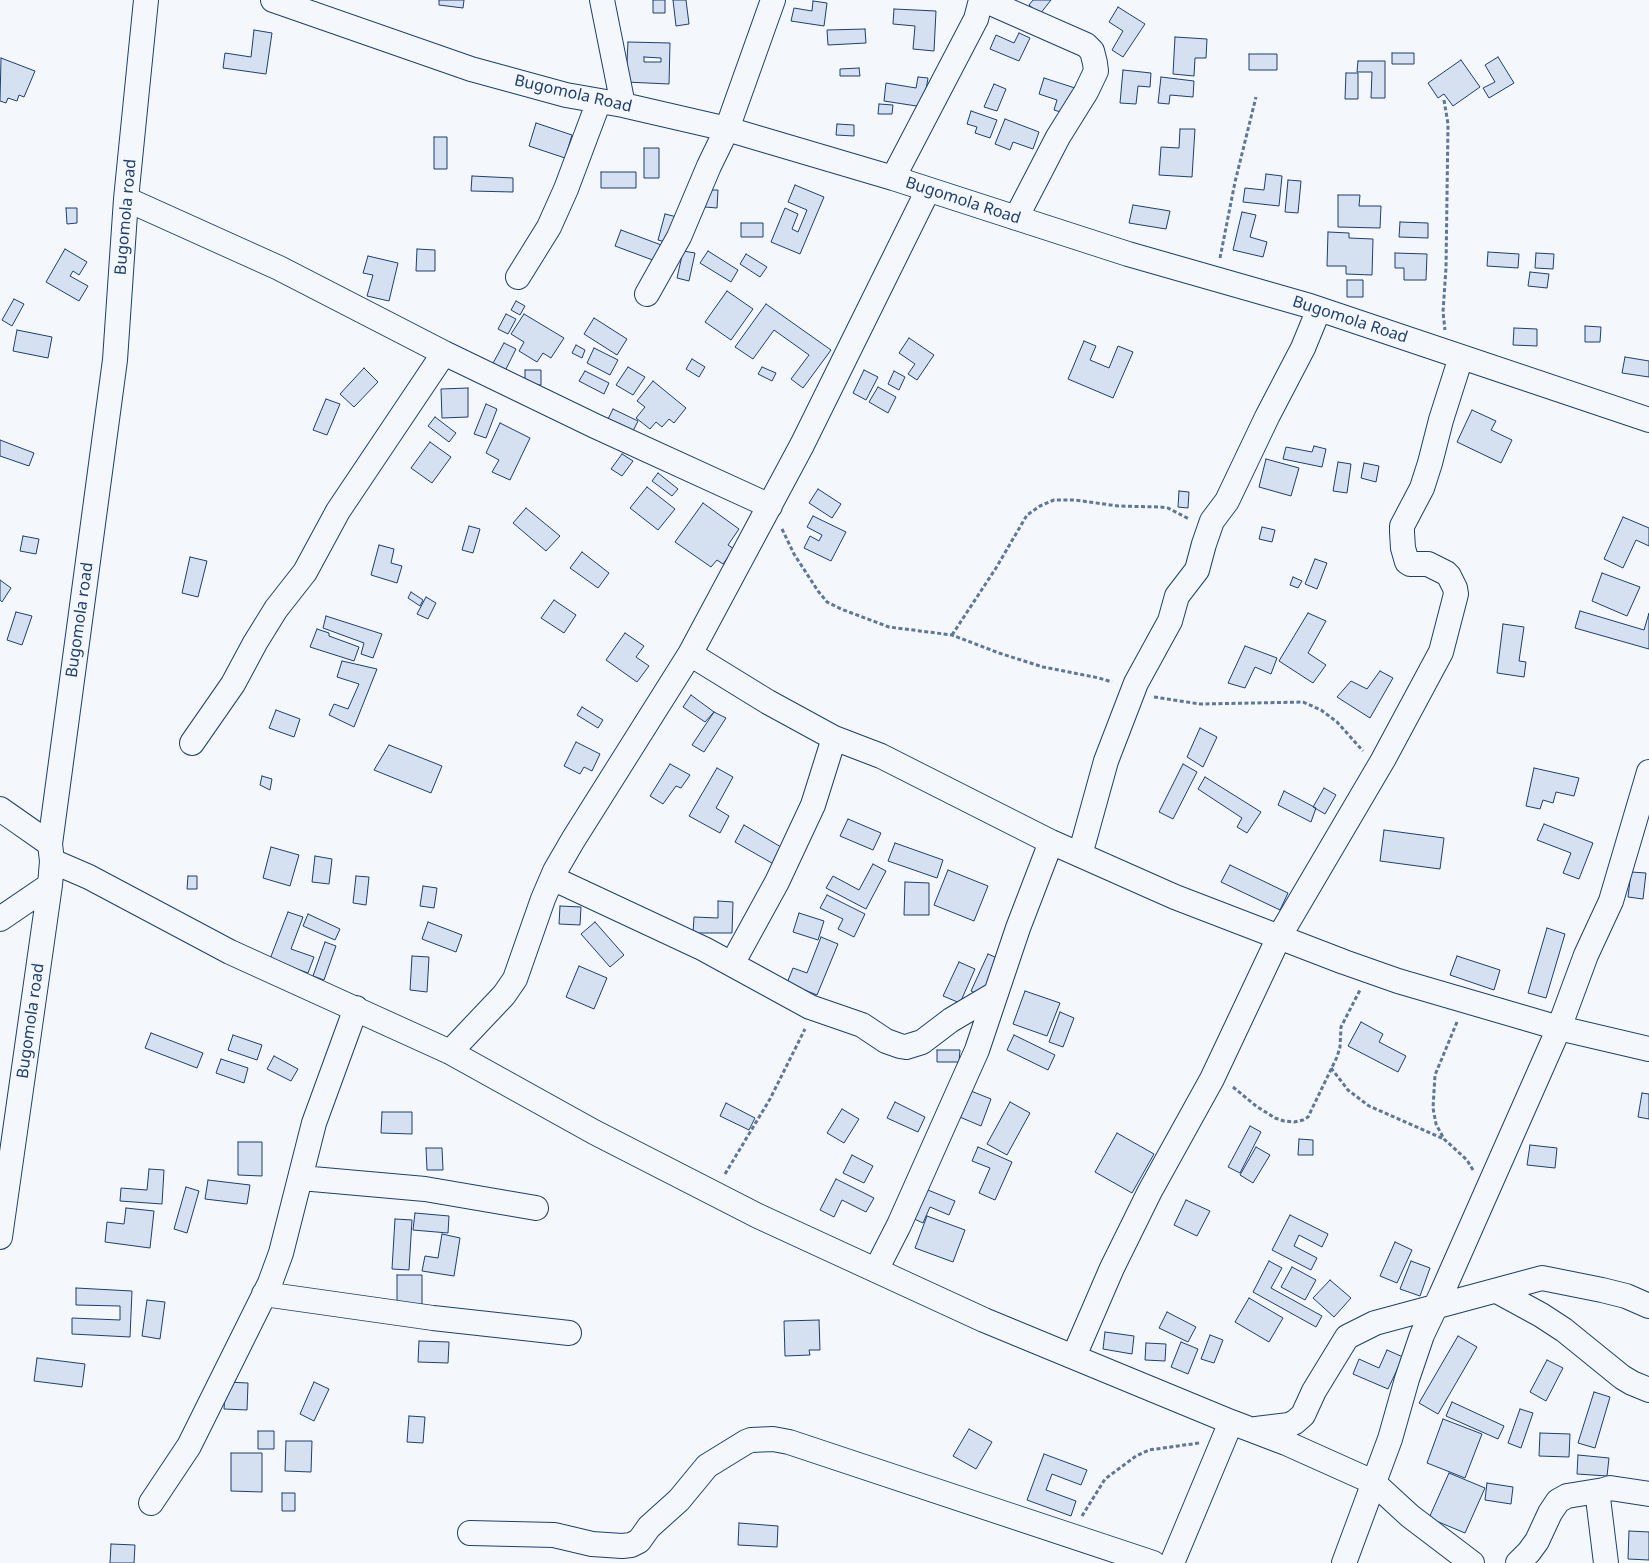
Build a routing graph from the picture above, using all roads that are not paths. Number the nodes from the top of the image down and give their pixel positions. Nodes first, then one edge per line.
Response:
1 (146, 0) edge
2 (273, 0) edge
3 (602, 0) edge
4 (773, 0) edge
5 (982, 0) edge
6 (599, 101) junction
7 (623, 105) junction
8 (727, 129) junction
9 (893, 178) junction
10 (928, 190) junction
11 (126, 199) junction
12 (1016, 218) junction
13 (518, 277) dead end
14 (648, 294) dead end
15 (1319, 309) junction
16 (444, 352) junction
17 (1454, 355) junction
18 (1649, 420) edge
19 (770, 506) junction
20 (690, 654) junction
21 (834, 738) junction
22 (192, 743) dead end
23 (1649, 772) edge
24 (0, 809) edge
25 (1051, 842) junction
26 (51, 852) junction
27 (1080, 855) junction
28 (552, 878) junction
29 (50, 885) junction
30 (0, 919) edge
31 (1279, 937) junction
32 (732, 964) junction
33 (995, 994) junction
34 (356, 1008) junction
35 (1559, 1028) junction
36 (1649, 1049) edge
37 (450, 1052) junction
38 (301, 1178) junction
39 (536, 1208) dead end
40 (0, 1237) edge
41 (876, 1270) junction
42 (1497, 1290) junction
43 (264, 1294) junction
44 (1436, 1306) junction
45 (1649, 1306) edge
46 (569, 1333) dead end
47 (1074, 1356) junction
48 (1649, 1390) edge
49 (1235, 1431) junction
50 (1373, 1482) junction
51 (1604, 1490) junction
52 (1649, 1494) edge
53 (151, 1503) dead end
54 (470, 1533) dead end
55 (1153, 1563) edge
56 (1172, 1563) edge
57 (1344, 1563) edge
58 (1472, 1563) edge
59 (1518, 1563) edge
60 (1606, 1563) edge

1 - 11 street, Bugomola road
2 - 6 street, Bugomola Road
3 - 7 street
4 - 8 street
5 - 9 street
5 - 12 street
6 - 7 street, Bugomola Road
6 - 13 street
7 - 8 street, Bugomola Road
8 - 9 street, Bugomola Road
8 - 14 street
9 - 10 street, Bugomola Road
10 - 12 street, Bugomola Road
10 - 19 street
11 - 16 street, Bugomola Road
11 - 26 street, Bugomola road
12 - 15 street, Bugomola Road
15 - 17 street, Bugomola Road
15 - 27 street
16 - 19 street, Bugomola Road
16 - 22 street
17 - 18 street, Bugomola Road
17 - 31 street
19 - 20 street
20 - 21 street
20 - 28 street
21 - 25 street
21 - 32 street
23 - 35 street
24 - 26 street
25 - 27 street
25 - 33 street
26 - 29 street, Bugomola road
26 - 34 street
27 - 31 street
28 - 32 street
28 - 37 street
29 - 30 street
29 - 40 street, Bugomola road
31 - 35 street
31 - 47 street
32 - 33 street
33 - 41 street
34 - 37 street
34 - 38 street
35 - 36 street
35 - 44 street
37 - 41 street
38 - 39 street
38 - 43 street
41 - 47 street
42 - 44 street
42 - 45 street
42 - 48 street
43 - 46 street
43 - 53 street
44 - 49 street
44 - 50 street
47 - 49 street
49 - 50 street
49 - 56 street
50 - 57 street
50 - 58 street
51 - 52 street
51 - 59 street
51 - 60 street
54 - 55 street

